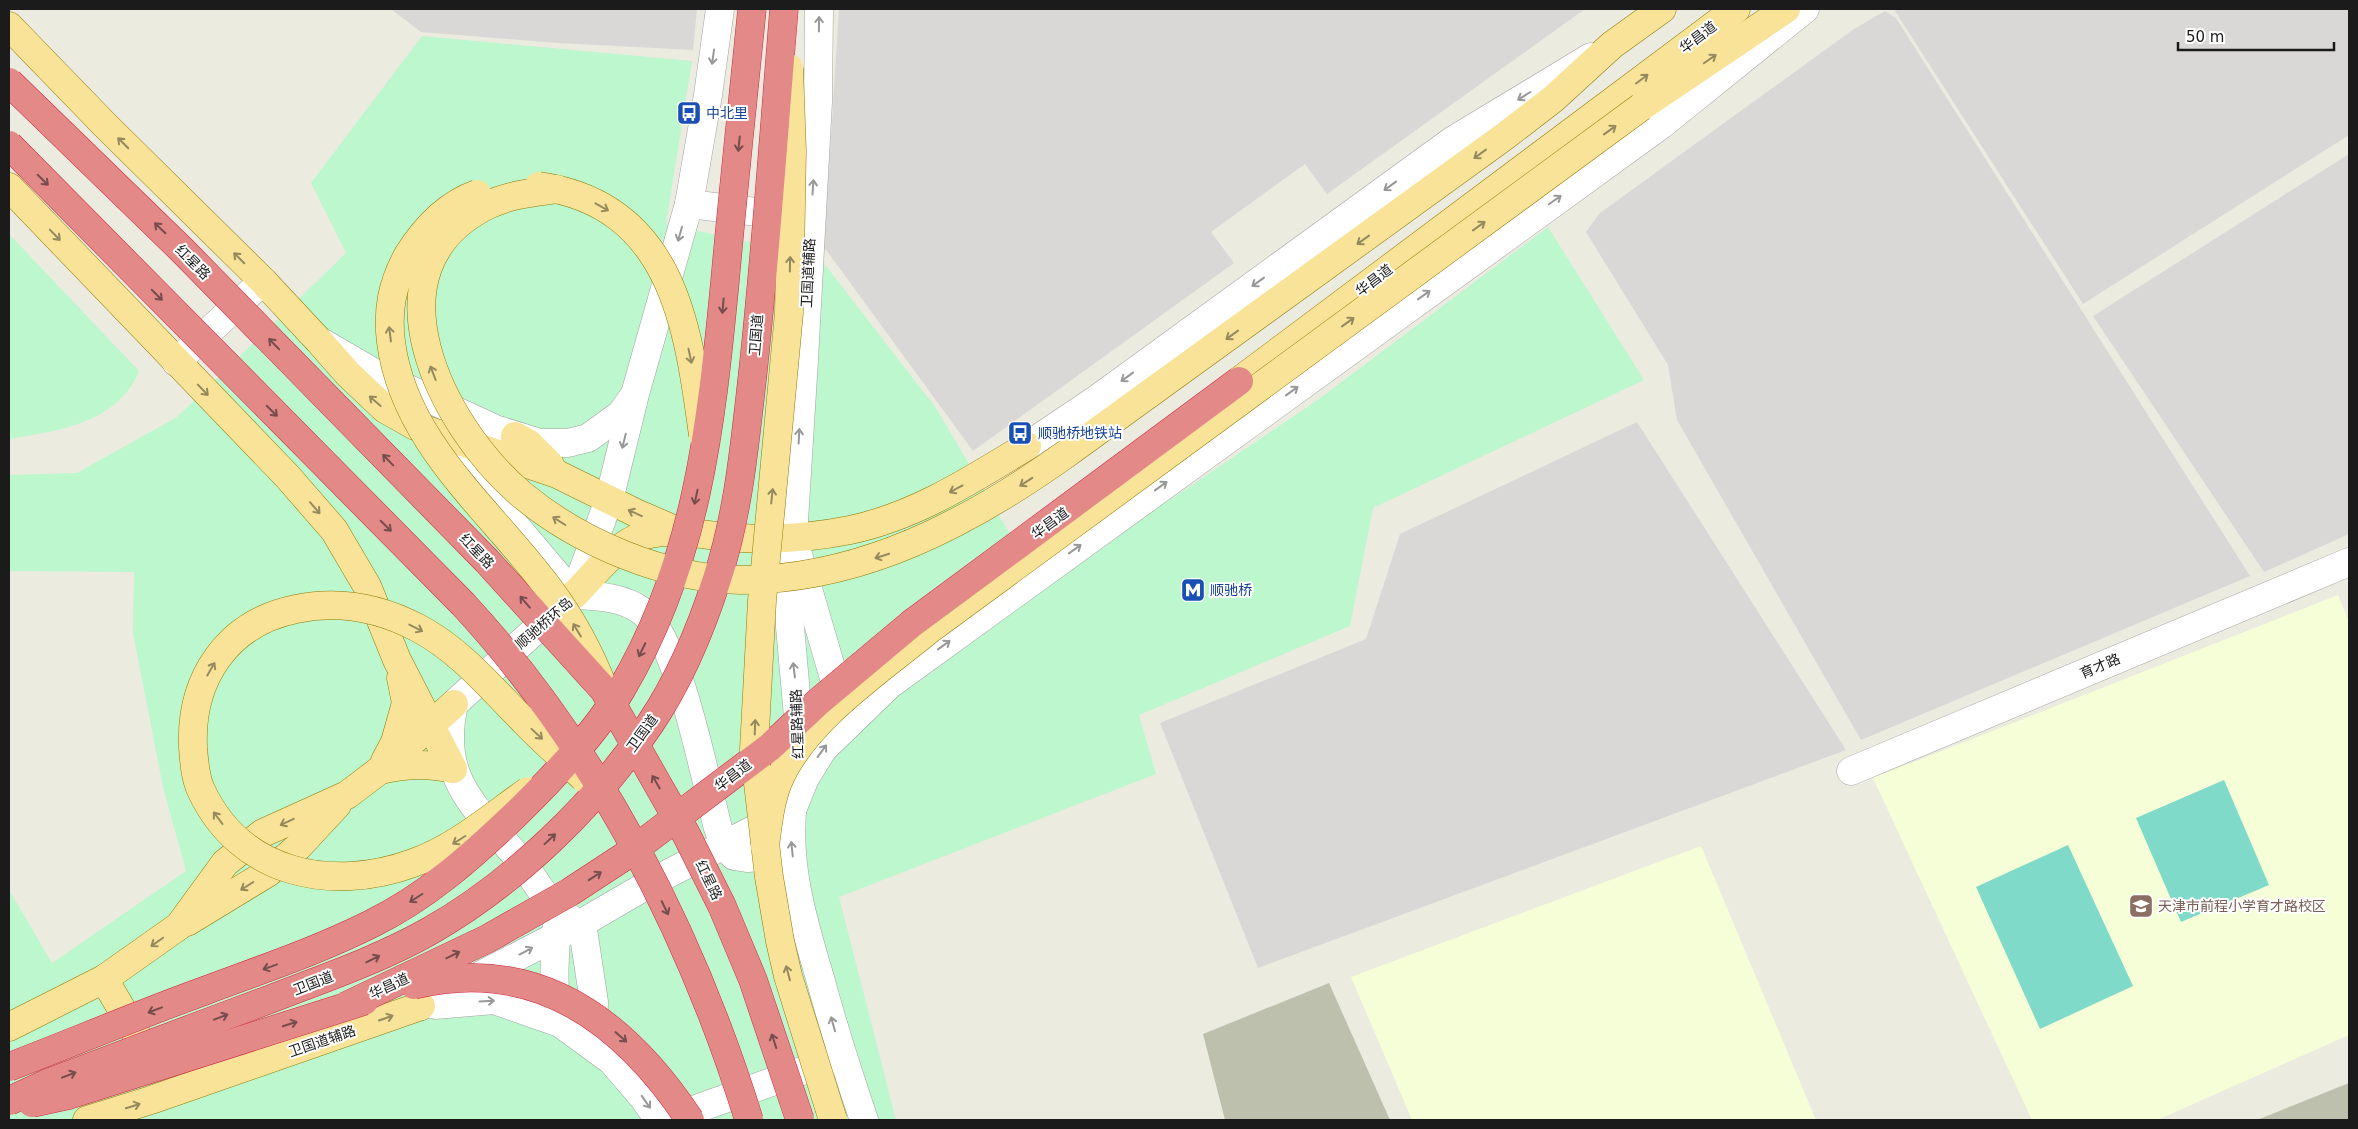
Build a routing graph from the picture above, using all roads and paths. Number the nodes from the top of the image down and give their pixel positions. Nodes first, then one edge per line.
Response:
1 (720, 9) edge
2 (752, 9) edge
3 (785, 9) edge
4 (819, 9) edge
5 (1662, 9) edge
6 (1736, 9) edge
7 (1786, 9) edge
8 (1805, 9) edge
9 (9, 26) edge
10 (1612, 45) junction
11 (9, 82) edge
12 (9, 145) edge
13 (9, 187) edge
14 (557, 189) junction
15 (689, 204) junction
16 (811, 218) junction
17 (262, 281) junction
18 (319, 341) junction
19 (176, 362) junction
20 (1239, 381) joint
21 (635, 394) junction
22 (436, 433) junction
23 (1027, 446) joint
24 (705, 449) junction
25 (533, 457) junction
26 (609, 500) junction
27 (680, 532) junction
28 (793, 537) junction
29 (2349, 562) edge
30 (574, 595) junction
31 (397, 660) junction
32 (604, 690) junction
33 (454, 704) junction
34 (847, 723) junction
35 (431, 725) junction
36 (454, 769) junction
37 (380, 770) junction
38 (1851, 771) dead end
39 (556, 772) junction
40 (609, 803) junction
41 (792, 810) junction
42 (725, 846) junction
43 (765, 846) junction
44 (557, 909) junction
45 (800, 910) junction
46 (582, 923) junction
47 (556, 936) junction
48 (104, 979) junction
49 (346, 1006) junction
50 (421, 1006) junction
51 (560, 1023) junction
52 (9, 1027) edge
53 (592, 1046) junction
54 (842, 1057) junction
55 (9, 1067) edge
56 (171, 1093) junction
57 (9, 1101) edge
58 (9, 1107) edge
59 (87, 1120) edge
60 (659, 1120) edge
61 (666, 1120) edge
62 (690, 1120) edge
63 (749, 1120) edge
64 (800, 1120) edge
65 (833, 1120) edge
66 (864, 1120) edge

1 -> 15 street
2 -> 24 highway, bridge
43 -> 3 main road, bridge
57 -> 3 highway, 卫国道, bridge
16 -> 4 street, 卫国道辅路
5 - 10 main road
20 -> 6 main road, 华昌道
43 -> 7 main road, 华昌道, bridge
34 -> 8 street
17 -> 9 main road
10 -> 14 main road, bridge
10 -> 23 street
32 -> 11 highway, 红星路, bridge
12 -> 40 highway, bridge
13 -> 19 main road
14 -> 24 main road, bridge
32 -> 14 main road, bridge
15 - 16 street
15 -> 21 street
28 -> 16 street, 卫国道辅路
17 - 18 main road
17 - 19 street
22 -> 18 main road
18 - 25 street
19 -> 31 main road
49 -> 20 highway, 华昌道, bridge
21 - 25 street
21 -> 26 street
22 - 25 main road
22 - 30 street
23 -> 28 main road
24 -> 39 highway, bridge
25 - 26 main road
27 -> 26 main road
26 - 30 street
27 - 28 main road
27 - 30 main road
28 - 34 street
41 -> 28 street, 红星路辅路
29 - 38 street, 育才路
30 - 33 street, 顺驰桥环岛
30 - 42 street, 顺驰桥环岛
31 - 35 main road
31 - 37 main road
64 -> 32 highway, 红星路, bridge
33 - 35 main road
33 - 36 street
41 -> 34 street
35 - 36 main road
35 - 37 main road
36 - 37 main road
36 - 44 street
37 -> 48 main road
39 -> 40 main road, bridge
39 -> 55 highway, bridge
40 -> 63 highway, bridge
41 - 42 street
45 -> 41 street, 红星路辅路
42 - 45 street, 红星路辅路
42 - 46 street
65 -> 43 main road, bridge
44 - 46 street
44 - 47 street
54 -> 45 street, 红星路辅路
46 - 47 street
46 - 53 street
50 -> 47 street
47 - 51 street
48 - 52 main road
48 - 56 main road
58 -> 49 highway, bridge
49 -> 62 highway, bridge
50 -> 51 street, 卫国道辅路
56 -> 50 main road, 卫国道辅路
51 - 53 street
53 -> 60 street
54 - 61 street
54 - 66 street, 红星路辅路
59 -> 56 main road, 卫国道辅路

